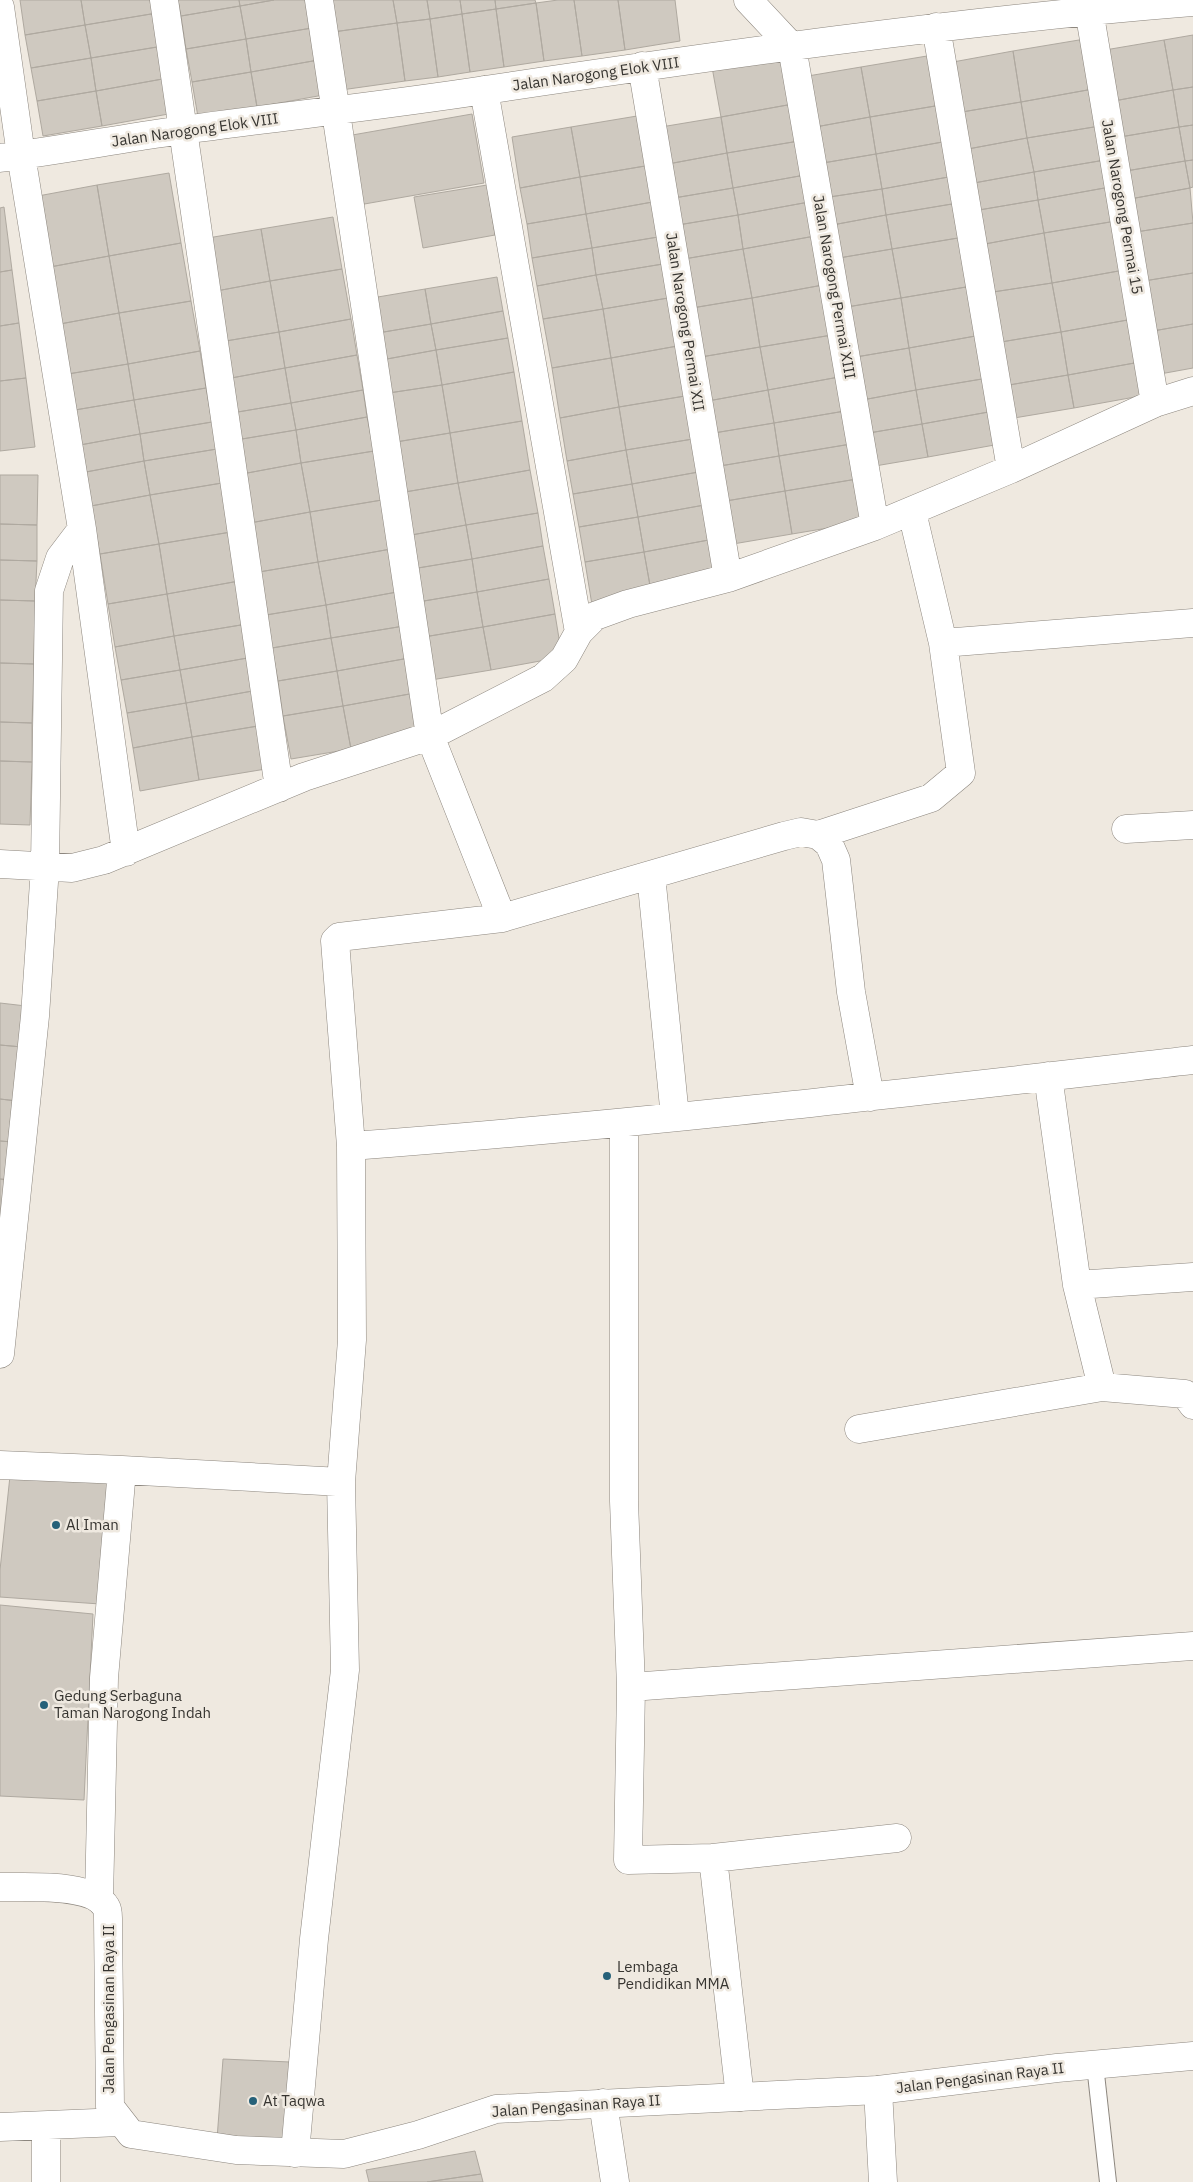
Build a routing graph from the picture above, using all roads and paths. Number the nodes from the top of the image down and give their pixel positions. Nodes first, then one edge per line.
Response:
1 (164, 0) edge
2 (319, 0) edge
3 (748, 0) edge
4 (1193, 2) edge
5 (0, 8) edge
6 (1089, 10) junction
7 (936, 27) junction
8 (792, 47) junction
9 (642, 66) junction
10 (484, 90) junction
11 (334, 112) junction
12 (182, 131) junction
13 (11, 157) edge
14 (1193, 391) edge
15 (1155, 403) junction
16 (1011, 469) junction
17 (912, 512) junction
18 (875, 526) junction
19 (82, 528) junction
20 (728, 578) junction
21 (1193, 623) edge
22 (579, 632) junction
23 (943, 643) junction
24 (430, 736) junction
25 (279, 788) junction
26 (1193, 825) edge
27 (1126, 829) dead end
28 (818, 835) junction
29 (126, 852) junction
30 (0, 864) edge
31 (45, 867) junction
32 (651, 875) junction
33 (502, 918) junction
34 (1193, 1060) edge
35 (1048, 1076) junction
36 (870, 1097) junction
37 (675, 1118) junction
38 (624, 1123) junction
39 (351, 1146) junction
40 (1193, 1277) edge
41 (1077, 1285) junction
42 (0, 1354) edge
43 (1102, 1387) junction
44 (1193, 1405) edge
45 (859, 1429) dead end
46 (0, 1465) edge
47 (122, 1470) junction
48 (341, 1482) junction
49 (1193, 1646) edge
50 (630, 1687) junction
51 (897, 1838) dead end
52 (713, 1858) junction
53 (0, 1887) edge
54 (99, 1899) junction
55 (1193, 2056) edge
56 (1095, 2065) junction
57 (878, 2090) junction
58 (740, 2097) junction
59 (603, 2104) junction
60 (120, 2122) junction
61 (0, 2127) edge
62 (46, 2127) junction
63 (295, 2153) junction
64 (46, 2182) edge
65 (615, 2182) edge
66 (883, 2182) edge
67 (1108, 2182) edge

1 - 12 street
2 - 11 street
3 - 8 street
4 - 6 street, Jalan Narogong Elok VIII
5 - 13 street
6 - 7 street, Jalan Narogong Elok VIII
6 - 15 street, Jalan Narogong Permai 15
7 - 8 street, Jalan Narogong Elok VIII
7 - 16 street
8 - 9 street, Jalan Narogong Elok VIII
8 - 18 street, Jalan Narogong Permai XIII
9 - 10 street, Jalan Narogong Elok VIII
9 - 20 street, Jalan Narogong Permai XII
10 - 11 street, Jalan Narogong Elok VIII
10 - 22 street
11 - 12 street, Jalan Narogong Elok VIII
11 - 24 street
12 - 13 street, Jalan Narogong Elok VIII
12 - 25 street
13 - 19 street
14 - 15 street
15 - 16 street
16 - 17 street
17 - 18 street
17 - 23 street
18 - 20 street
19 - 29 street
19 - 31 street
20 - 22 street
21 - 23 street
22 - 24 street
23 - 28 street
24 - 25 street
24 - 33 street
25 - 29 street
26 - 27 street
28 - 32 street
28 - 36 street
29 - 31 street
30 - 31 street
31 - 42 street
32 - 33 street
32 - 37 street
33 - 39 street
34 - 35 street
35 - 36 street
35 - 41 street
36 - 37 street
37 - 38 street
38 - 39 street
38 - 50 street
39 - 48 street
40 - 41 street
41 - 43 street
43 - 44 street
43 - 45 street
46 - 47 street
47 - 48 street
47 - 54 street
48 - 63 street
49 - 50 street
50 - 52 street
51 - 52 street
52 - 58 street
53 - 54 street
54 - 60 street, Jalan Pengasinan Raya II
55 - 56 street, Jalan Pengasinan Raya II
56 - 57 street, Jalan Pengasinan Raya II
56 - 67 lane
57 - 58 street, Jalan Pengasinan Raya II
57 - 66 street
58 - 59 street, Jalan Pengasinan Raya II
59 - 63 street, Jalan Pengasinan Raya II
59 - 65 street
60 - 62 street
60 - 63 street, Jalan Pengasinan Raya II
61 - 62 street
62 - 64 street

